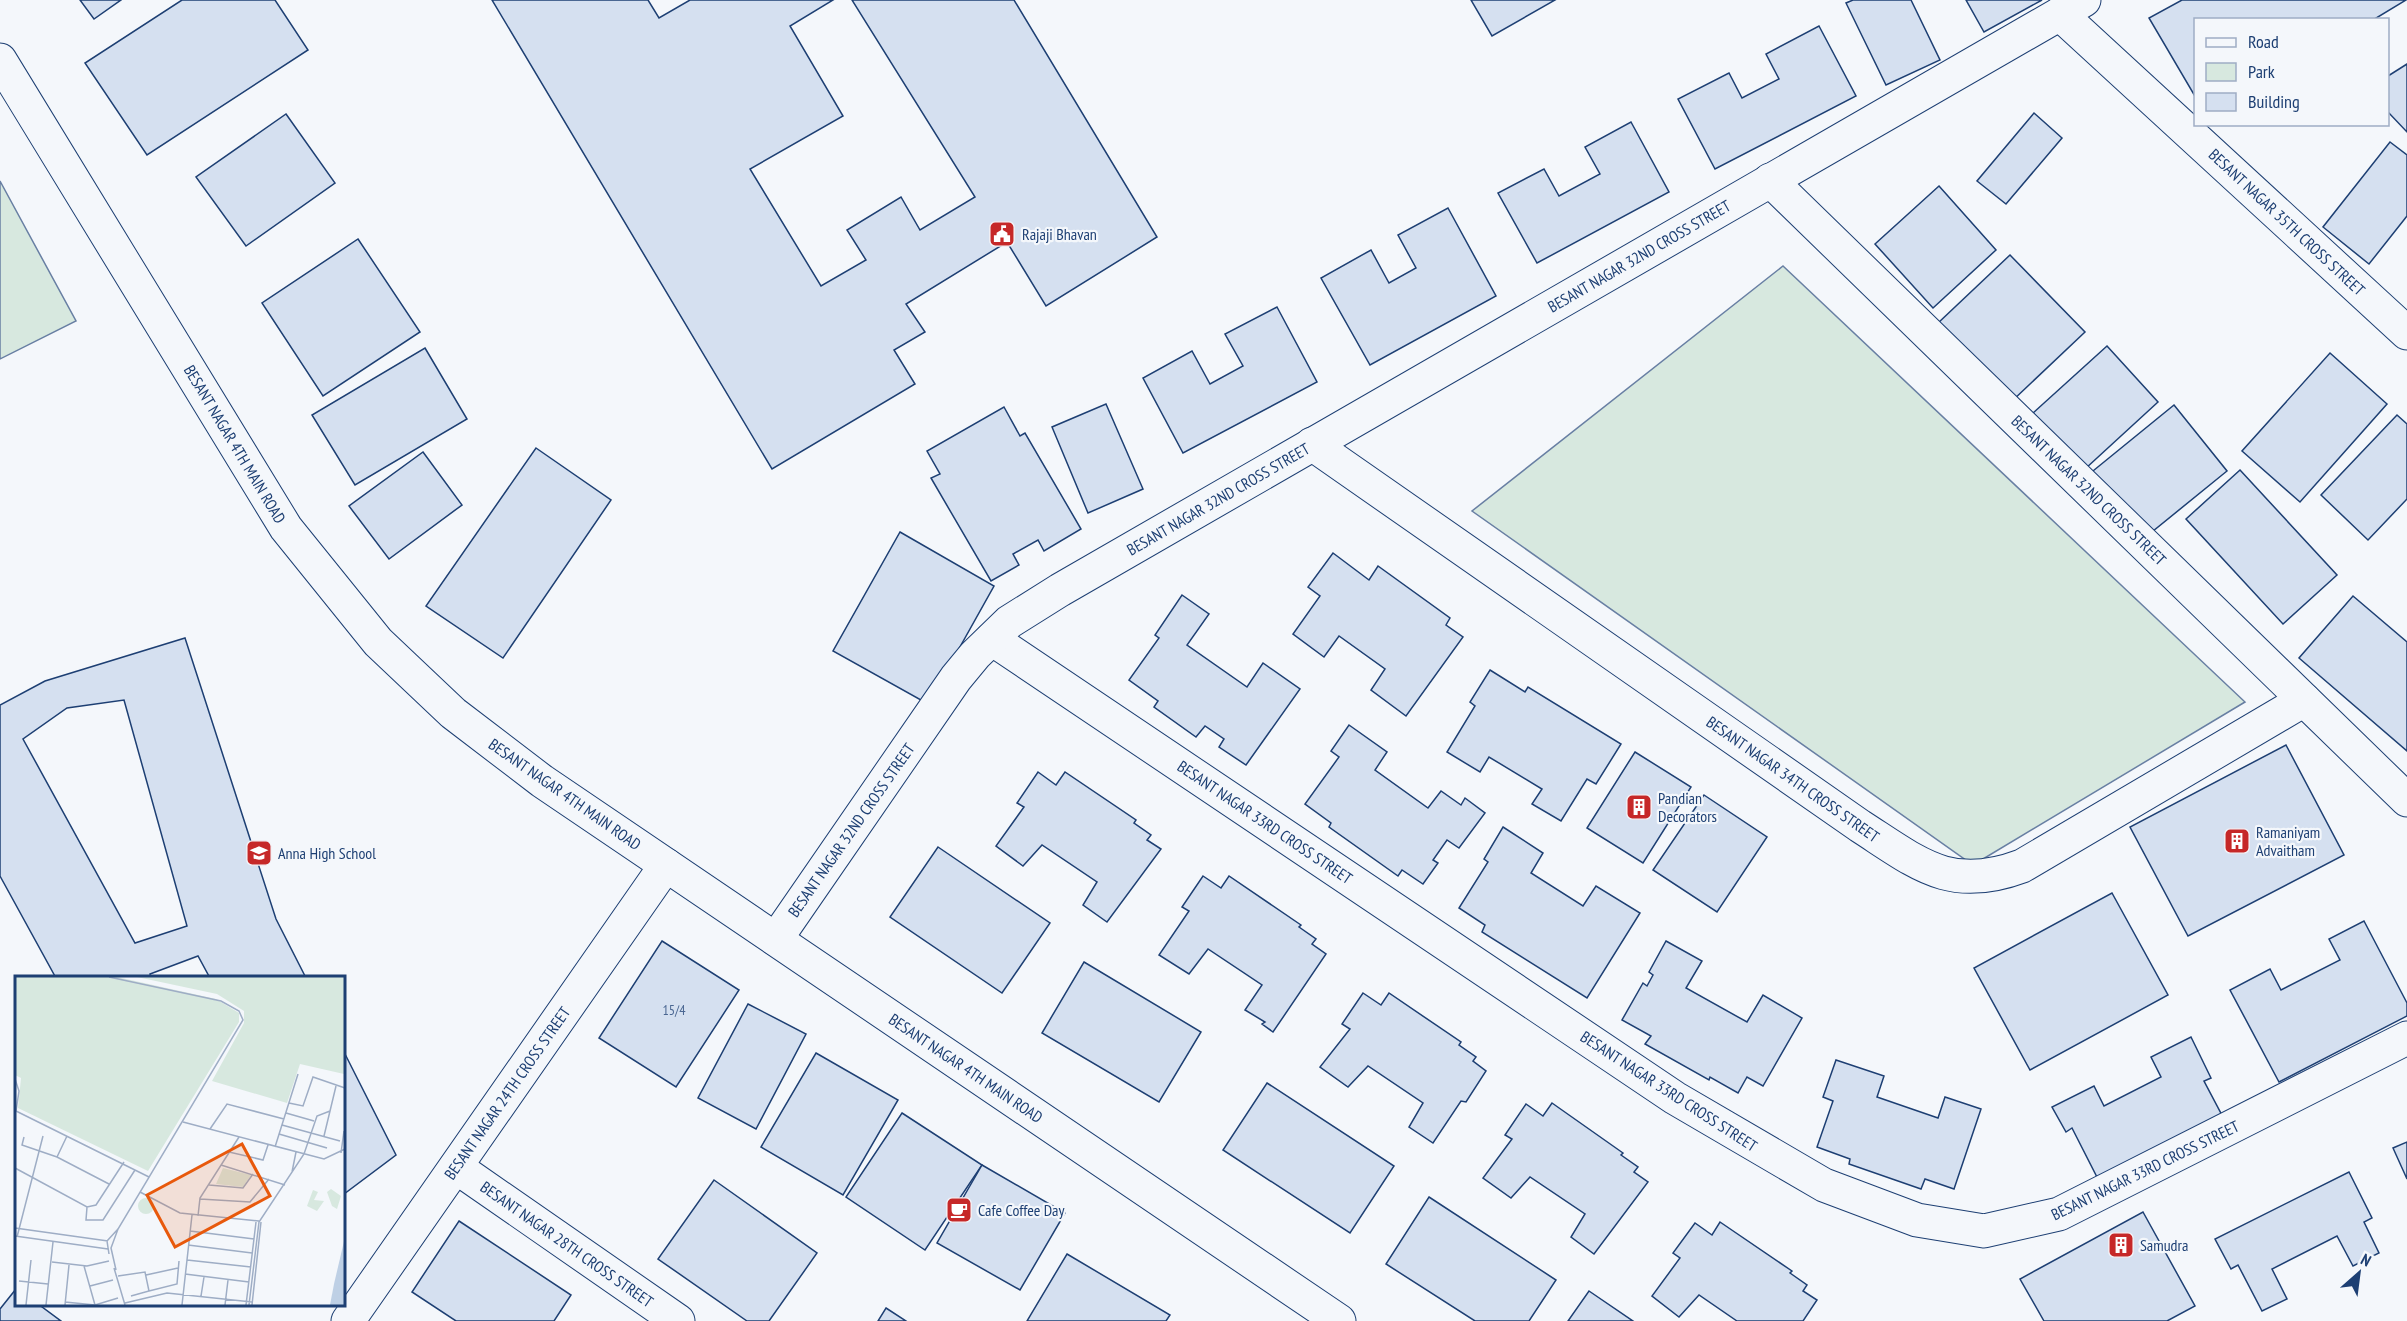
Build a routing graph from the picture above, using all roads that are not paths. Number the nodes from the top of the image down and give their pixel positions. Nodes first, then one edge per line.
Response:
1 (2072, 7) edge
2 (0, 60) edge
3 (2194, 126) edge
4 (2194, 126) edge
5 (1770, 180) junction
6 (2407, 333) edge
7 (1312, 444) junction
8 (992, 639) junction
9 (2304, 700) junction
10 (2407, 800) edge
11 (666, 865) junction
12 (776, 939) junction
13 (2407, 1038) edge
14 (456, 1167) junction
15 (348, 1321) edge
16 (678, 1321) edge
17 (1340, 1321) edge

1 - 4 street, BESANT NAGAR 35TH CROSS STREET
1 - 5 street, BESANT NAGAR 32ND CROSS STREET
2 - 11 street, BESANT NAGAR 4TH MAIN ROAD
3 - 6 street, BESANT NAGAR 35TH CROSS STREET
5 - 7 street, BESANT NAGAR 32ND CROSS STREET
5 - 9 street, BESANT NAGAR 32ND CROSS STREET
7 - 8 street, BESANT NAGAR 32ND CROSS STREET
7 - 9 street, BESANT NAGAR 34TH CROSS STREET
8 - 12 street, BESANT NAGAR 32ND CROSS STREET
8 - 13 street, BESANT NAGAR 33RD CROSS STREET
9 - 10 street, BESANT NAGAR 32ND CROSS STREET
11 - 12 street, BESANT NAGAR 4TH MAIN ROAD
11 - 14 street, BESANT NAGAR 24TH CROSS STREET
12 - 17 street, BESANT NAGAR 4TH MAIN ROAD
14 - 15 street, BESANT NAGAR 24TH CROSS STREET
14 - 16 street, BESANT NAGAR 28TH CROSS STREET

